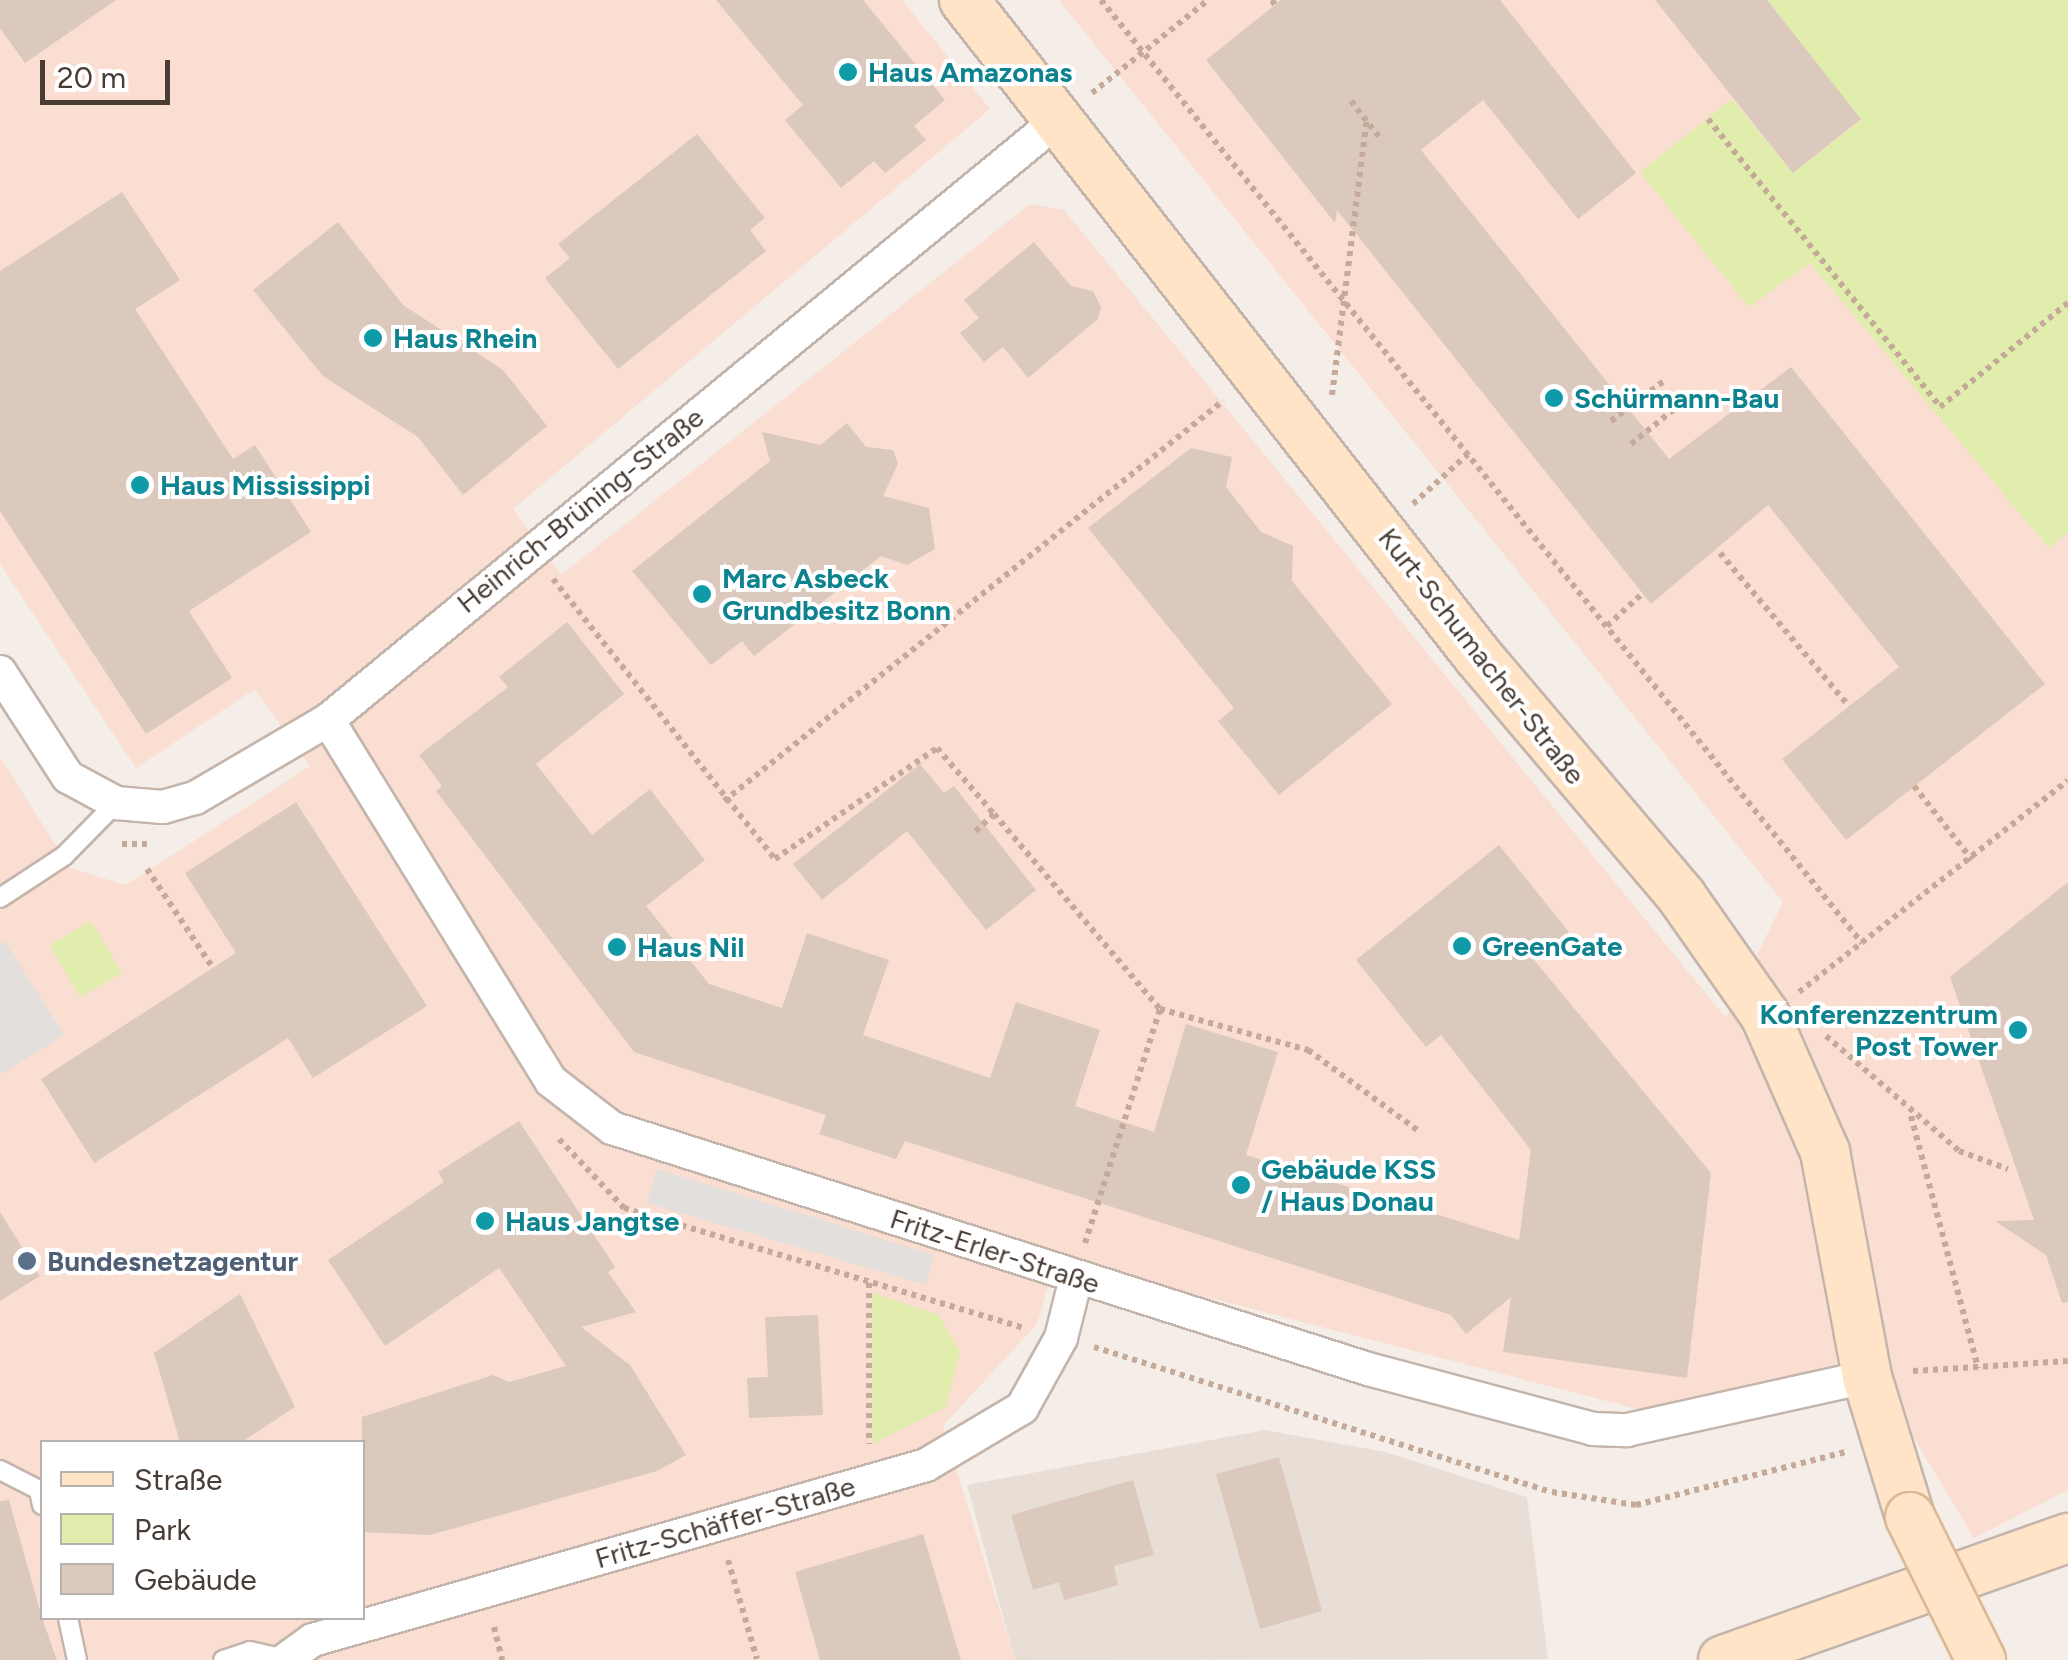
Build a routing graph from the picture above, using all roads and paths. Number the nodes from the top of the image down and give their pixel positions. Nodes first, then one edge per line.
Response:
1 (964, 0) edge
2 (1101, 0) edge
3 (1208, 0) edge
4 (1145, 54) junction
5 (1099, 88) dead end
6 (1351, 100) dead end
7 (1366, 118) junction
8 (1708, 119) dead end
9 (1058, 120) junction
10 (1380, 138) dead end
11 (1342, 297) junction
12 (2068, 303) edge
13 (1334, 380) dead end
14 (1665, 380) dead end
15 (1215, 382) dead end
16 (1228, 397) junction
17 (1683, 402) dead end
18 (1240, 412) dead end
19 (1611, 420) dead end
20 (1631, 444) dead end
21 (1468, 454) junction
22 (1423, 495) dead end
23 (531, 550) junction
24 (1720, 552) dead end
25 (1643, 594) dead end
26 (1606, 626) junction
27 (0, 672) edge
28 (1849, 706) dead end
29 (328, 720) junction
30 (2068, 780) edge
31 (1914, 786) dead end
32 (724, 801) junction
33 (116, 802) junction
34 (994, 814) junction
35 (975, 832) dead end
36 (1972, 860) junction
37 (146, 869) dead end
38 (0, 898) edge
39 (1862, 943) junction
40 (213, 968) dead end
41 (1791, 999) dead end
42 (1160, 1008) junction
43 (1846, 1058) dead end
44 (1910, 1114) junction
45 (1420, 1132) dead end
46 (2008, 1168) dead end
47 (1063, 1244) dead end
48 (1100, 1256) dead end
49 (1079, 1264) junction
50 (1061, 1338) junction
51 (2068, 1361) edge
52 (1978, 1368) junction
53 (1867, 1377) junction
54 (0, 1470) edge
55 (869, 1481) junction
56 (40, 1495) edge
57 (2059, 1545) edge
58 (726, 1550) dead end
59 (491, 1617) dead end
60 (68, 1620) edge
61 (758, 1659) edge
62 (78, 1660) edge
63 (223, 1660) edge
64 (286, 1660) edge
65 (502, 1660) edge
66 (1723, 1660) edge
67 (1981, 1660) edge

1 - 9 street, Kurt-Schumacher-Straße
2 - 4 path
3 - 4 path
4 - 5 path
4 - 11 path
6 - 7 path
7 - 10 path
7 - 11 path
8 - 12 path
9 - 23 street, Heinrich-Brüning-Straße
9 - 53 street, Kurt-Schumacher-Straße
11 - 13 path
11 - 21 path
14 - 19 path
15 - 16 path
16 - 18 path
16 - 32 path
17 - 20 path
21 - 22 path
21 - 26 path
23 - 29 street, Heinrich-Brüning-Straße
23 - 32 path
24 - 28 path
25 - 26 path
26 - 39 path
27 - 33 street, Heinrich-Brüning-Straße
29 - 33 street, Heinrich-Brüning-Straße
29 - 49 street, Fritz-Erler-Straße
30 - 36 path
31 - 36 path
32 - 34 path
33 - 38 lane
34 - 35 path
34 - 42 path
36 - 39 path
37 - 40 path
39 - 41 path
42 - 45 path
42 - 49 path
43 - 44 path
44 - 46 path
44 - 52 path
47 - 49 path
48 - 49 path
49 - 50 street, Fritz-Schäffer-Straße
49 - 53 street, Fritz-Erler-Straße
50 - 53 path
50 - 55 street, Fritz-Schäffer-Straße
50 - 55 path
51 - 52 path
52 - 53 path
53 - 67 street, Kurt-Schumacher-Straße, bridge
54 - 56 lane
55 - 64 street, Fritz-Schäffer-Straße
57 - 66 street
58 - 61 path
59 - 65 path
60 - 62 lane
63 - 64 lane

